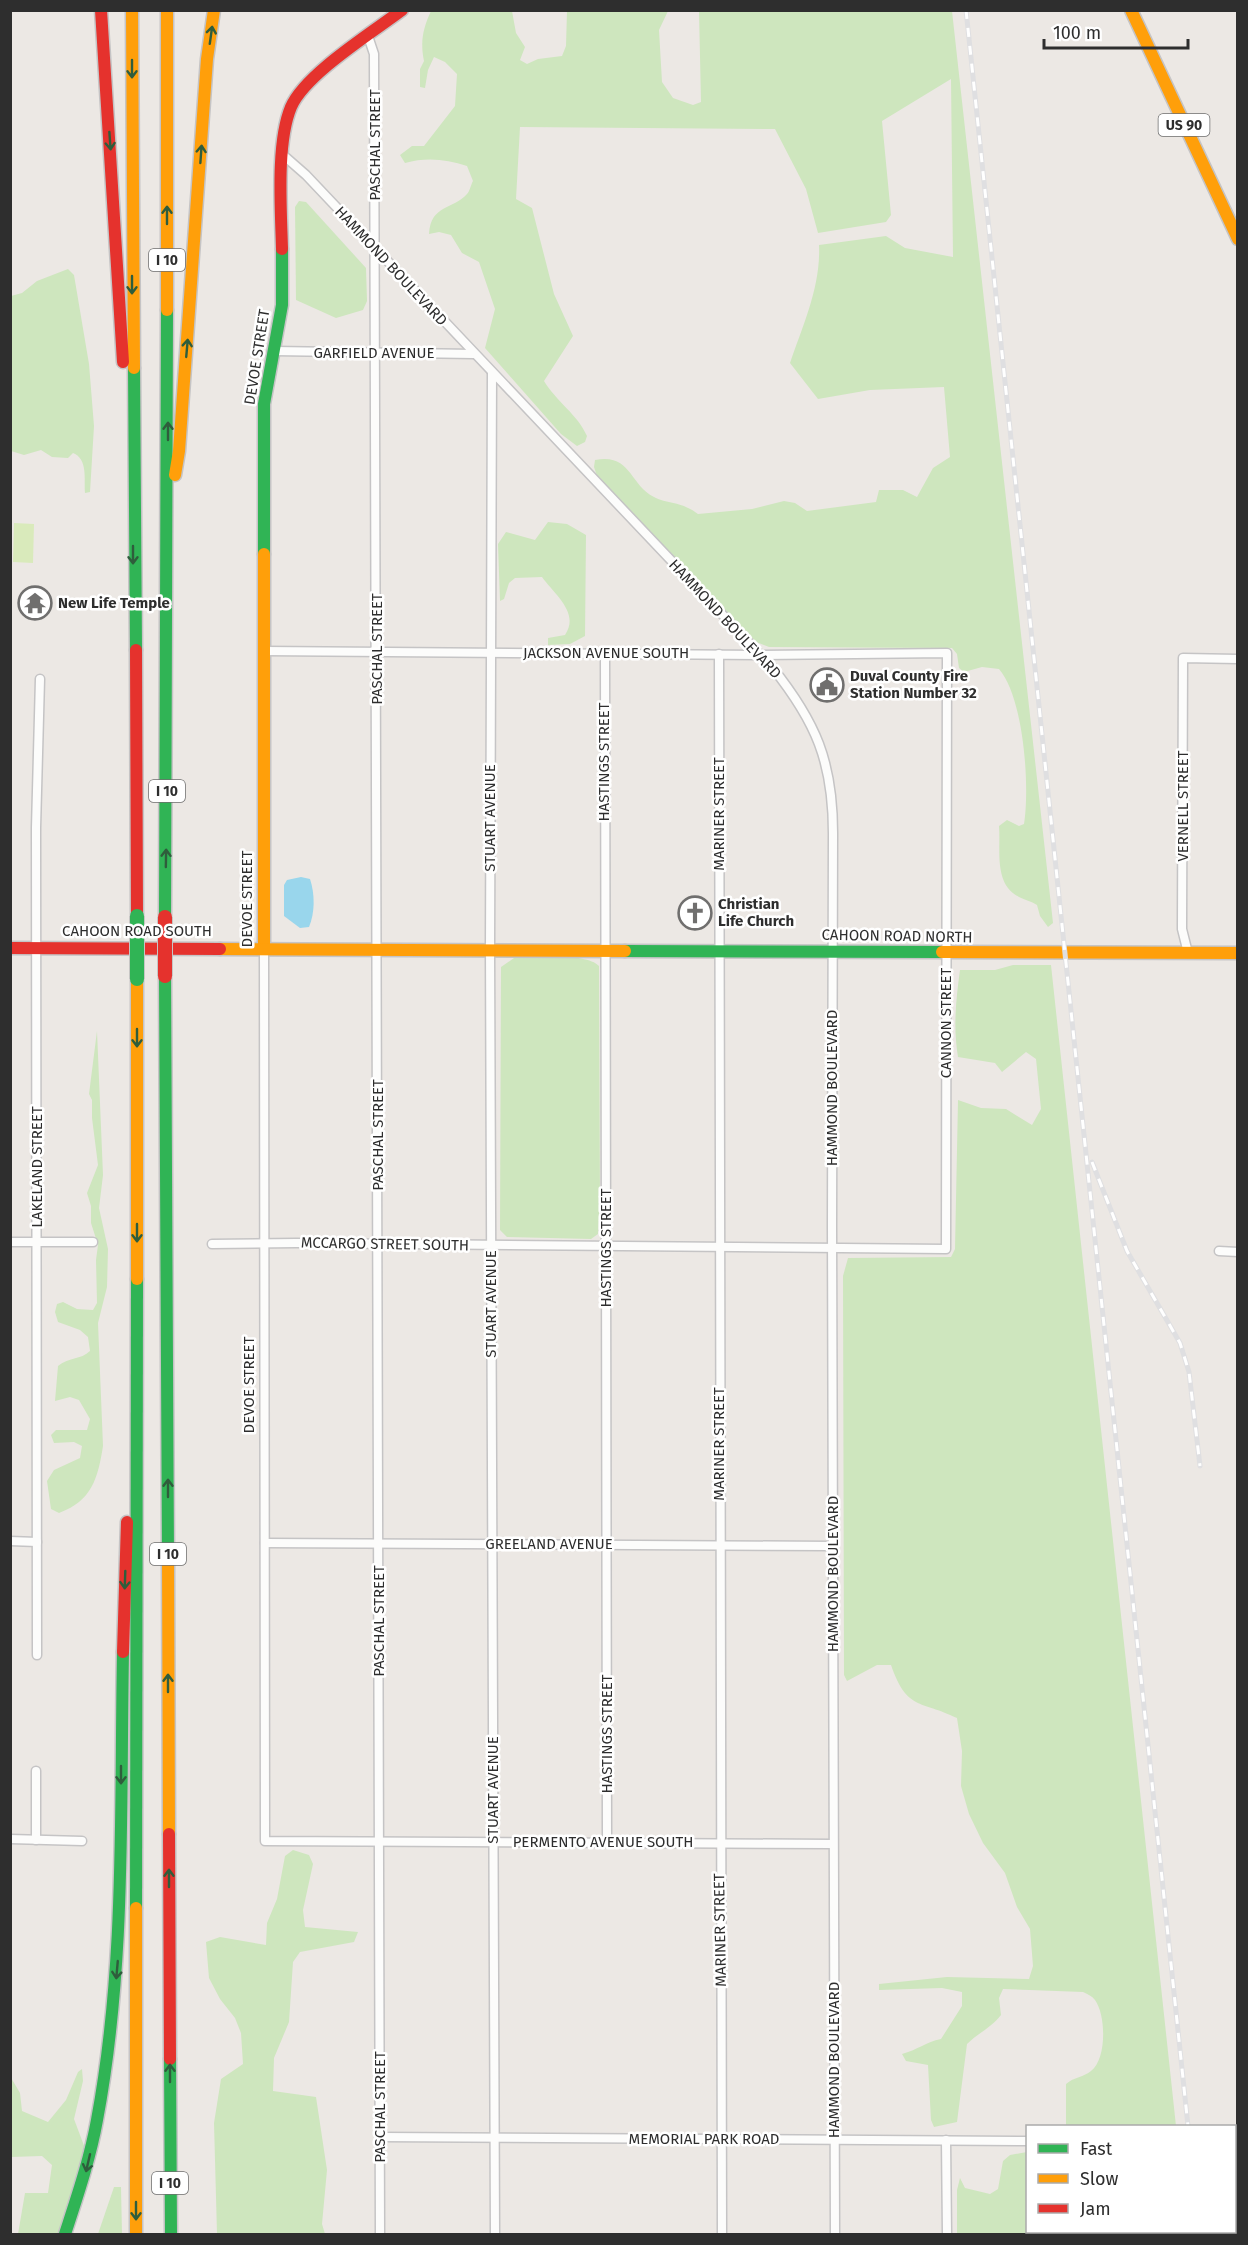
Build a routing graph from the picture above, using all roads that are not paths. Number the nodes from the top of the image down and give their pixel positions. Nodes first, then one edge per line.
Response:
1 (101, 10) edge
2 (132, 10) edge
3 (167, 10) edge
4 (214, 10) edge
5 (402, 10) edge
6 (1131, 10) edge
7 (368, 36) junction
8 (282, 154) junction
9 (1238, 239) edge
10 (375, 249) junction
11 (274, 351) junction
12 (376, 353) junction
13 (474, 354) junction
14 (492, 373) junction
15 (133, 496) junction
16 (168, 510) junction
17 (264, 651) junction
18 (377, 652) junction
19 (491, 653) junction
20 (605, 653) junction
21 (947, 653) joint
22 (718, 654) junction
23 (758, 655) junction
24 (1238, 658) edge
25 (40, 679) dead end
26 (10, 948) edge
27 (36, 948) junction
28 (264, 948) junction
29 (377, 949) junction
30 (490, 949) junction
31 (604, 949) junction
32 (718, 950) junction
33 (832, 952) junction
34 (946, 953) junction
35 (1188, 953) junction
36 (1238, 953) edge
37 (10, 1242) edge
38 (37, 1242) junction
39 (93, 1242) dead end
40 (212, 1244) dead end
41 (265, 1244) junction
42 (378, 1245) junction
43 (491, 1245) junction
44 (606, 1246) junction
45 (719, 1248) junction
46 (832, 1249) junction
47 (946, 1250) joint
48 (1219, 1251) dead end
49 (1238, 1252) edge
50 (137, 1438) junction
51 (10, 1541) edge
52 (37, 1542) junction
53 (265, 1543) junction
54 (379, 1543) junction
55 (607, 1544) junction
56 (492, 1545) junction
57 (720, 1545) junction
58 (833, 1546) junction
59 (37, 1656) dead end
60 (36, 1771) dead end
61 (10, 1839) edge
62 (36, 1840) junction
63 (82, 1841) dead end
64 (265, 1841) joint
65 (381, 1841) junction
66 (493, 1842) junction
67 (607, 1842) junction
68 (720, 1843) junction
69 (834, 1845) junction
70 (170, 2132) junction
71 (380, 2137) junction
72 (494, 2138) junction
73 (721, 2139) junction
74 (834, 2140) junction
75 (946, 2140) junction
76 (1026, 2141) edge
77 (65, 2235) edge
78 (136, 2235) edge
79 (171, 2235) edge
80 (181, 2235) edge
81 (380, 2235) edge
82 (495, 2235) edge
83 (722, 2235) edge
84 (835, 2235) edge
85 (947, 2235) edge

1 -> 15 main road
2 -> 15 main road, I 10
16 -> 3 main road, I 10
16 -> 4 main road
5 - 7 main road, DEVOE STREET
6 - 9 main road, US 90
7 - 8 main road, DEVOE STREET
7 - 10 street, PASCHAL STREET
8 - 10 street, HAMMOND BOULEVARD
8 - 11 main road, DEVOE STREET
10 - 12 street, PASCHAL STREET
10 - 13 street, HAMMOND BOULEVARD
11 - 12 street, GARFIELD AVENUE
11 - 17 main road, DEVOE STREET
12 - 13 street, GARFIELD AVENUE
12 - 18 street, PASCHAL STREET
13 - 14 street, HAMMOND BOULEVARD
14 - 19 street, STUART AVENUE
14 - 23 street, HAMMOND BOULEVARD
15 -> 50 main road, I 10, bridge
70 -> 16 main road, I 10, bridge
17 - 18 street, JACKSON AVENUE SOUTH
17 - 28 main road, DEVOE STREET
18 - 19 street, JACKSON AVENUE SOUTH
18 - 29 street, PASCHAL STREET
19 - 20 street, JACKSON AVENUE SOUTH
19 - 30 street, STUART AVENUE
20 - 22 street, JACKSON AVENUE SOUTH
20 - 31 street, HASTINGS STREET
21 - 23 street, JACKSON AVENUE SOUTH
21 - 34 street, CANNON STREET
22 - 23 street, JACKSON AVENUE SOUTH
22 - 32 street, MARINER STREET
23 - 33 street, HAMMOND BOULEVARD
24 - 35 street, VERNELL STREET
25 - 27 street, LAKELAND STREET
26 - 27 main road, CAHOON ROAD SOUTH
27 - 28 main road, CAHOON ROAD SOUTH
27 - 38 street, LAKELAND STREET
28 - 29 main road
28 - 41 street, DEVOE STREET
29 - 30 main road, CAHOON ROAD NORTH
29 - 42 street, PASCHAL STREET
30 - 31 main road, CAHOON ROAD NORTH
30 - 43 street, STUART AVENUE
31 - 32 main road, CAHOON ROAD NORTH
31 - 44 street, HASTINGS STREET
32 - 33 main road, CAHOON ROAD NORTH
32 - 45 street, MARINER STREET
33 - 34 main road, CAHOON ROAD NORTH
33 - 46 street, HAMMOND BOULEVARD
34 - 35 main road, CAHOON ROAD NORTH
34 - 47 street, CANNON STREET
35 - 36 main road, CAHOON ROAD NORTH
37 - 38 street
38 - 39 street
38 - 52 street, LAKELAND STREET
40 - 41 street, MCCARGO STREET SOUTH
41 - 42 street, MCCARGO STREET SOUTH
41 - 53 street, DEVOE STREET
42 - 43 street, MCCARGO STREET SOUTH
42 - 54 street, PASCHAL STREET
43 - 44 street, MCCARGO STREET SOUTH
43 - 56 street, STUART AVENUE
44 - 45 street, MCCARGO STREET SOUTH
44 - 55 street, HASTINGS STREET
45 - 46 street, MCCARGO STREET SOUTH
45 - 57 street, MARINER STREET
46 - 47 street, MCCARGO STREET SOUTH
46 - 58 street, HAMMOND BOULEVARD
48 - 49 street
50 -> 77 main road
50 -> 78 main road, I 10
51 - 52 street
52 - 59 street, LAKELAND STREET
53 - 54 street, GREELAND AVENUE
53 - 64 street, DEVOE STREET
54 - 56 street, GREELAND AVENUE
54 - 65 street, PASCHAL STREET
55 - 56 street, GREELAND AVENUE
55 - 57 street, GREELAND AVENUE
55 - 67 street, HASTINGS STREET
56 - 66 street, STUART AVENUE
57 - 58 street, GREELAND AVENUE
57 - 68 street, MARINER STREET
58 - 69 street, HAMMOND BOULEVARD
60 - 62 street
61 - 62 street
62 - 63 street
64 - 65 street, PERMENTO AVENUE SOUTH
65 - 66 street, PERMENTO AVENUE SOUTH
65 - 71 street, PASCHAL STREET
66 - 67 street, PERMENTO AVENUE SOUTH
66 - 72 street, STUART AVENUE
67 - 68 street, PERMENTO AVENUE SOUTH
68 - 69 street, PERMENTO AVENUE SOUTH
68 - 73 street, MARINER STREET
69 - 74 street, HAMMOND BOULEVARD
70 - 79 main road, I 10
70 - 80 main road
71 - 72 street, MEMORIAL PARK ROAD
71 - 81 street, PASCHAL STREET
72 - 73 street, MEMORIAL PARK ROAD
72 - 82 street, STUART AVENUE
73 - 74 street, MEMORIAL PARK ROAD
73 - 83 street, MARINER STREET
74 - 75 street, MEMORIAL PARK ROAD
74 - 84 street, HAMMOND BOULEVARD
75 - 76 street, MEMORIAL PARK ROAD
75 - 85 street

